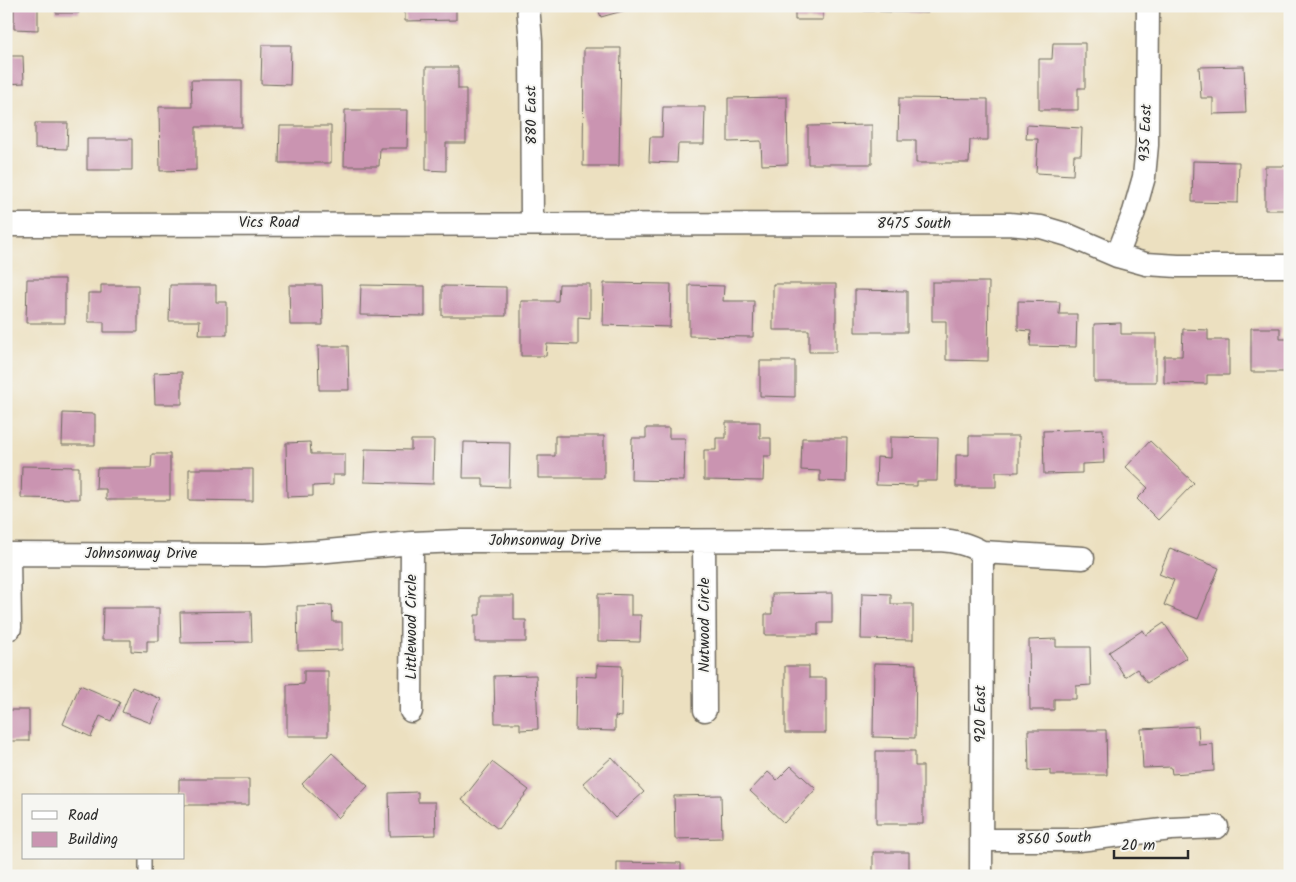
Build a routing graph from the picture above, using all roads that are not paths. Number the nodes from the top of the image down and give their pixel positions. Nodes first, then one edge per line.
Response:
1 (528, 6) edge
2 (1148, 6) edge
3 (532, 224) junction
4 (6, 225) edge
5 (1117, 256) junction
6 (1290, 266) edge
7 (704, 541) junction
8 (412, 543) junction
9 (982, 552) junction
10 (7, 554) edge
11 (1083, 558) dead end
12 (10, 628) dead end
13 (705, 710) dead end
14 (411, 711) dead end
15 (1217, 826) dead end
16 (981, 840) junction
17 (145, 860) edge
18 (145, 876) edge
19 (981, 876) edge

1 - 3 street, 880 East
2 - 5 street, 935 East
3 - 4 street, Vics Road
3 - 5 street, 8475 South
5 - 6 street, 8475 South
7 - 8 street, Johnsonway Drive
7 - 9 street, Johnsonway Drive
7 - 13 street, Nutwood Circle
8 - 10 street, Johnsonway Drive
8 - 14 street, Littlewood Circle
9 - 11 street, Johnsonway Drive
9 - 16 street, 920 East
10 - 12 street
15 - 16 street, 8560 South
16 - 19 street, 920 East
17 - 18 lane

